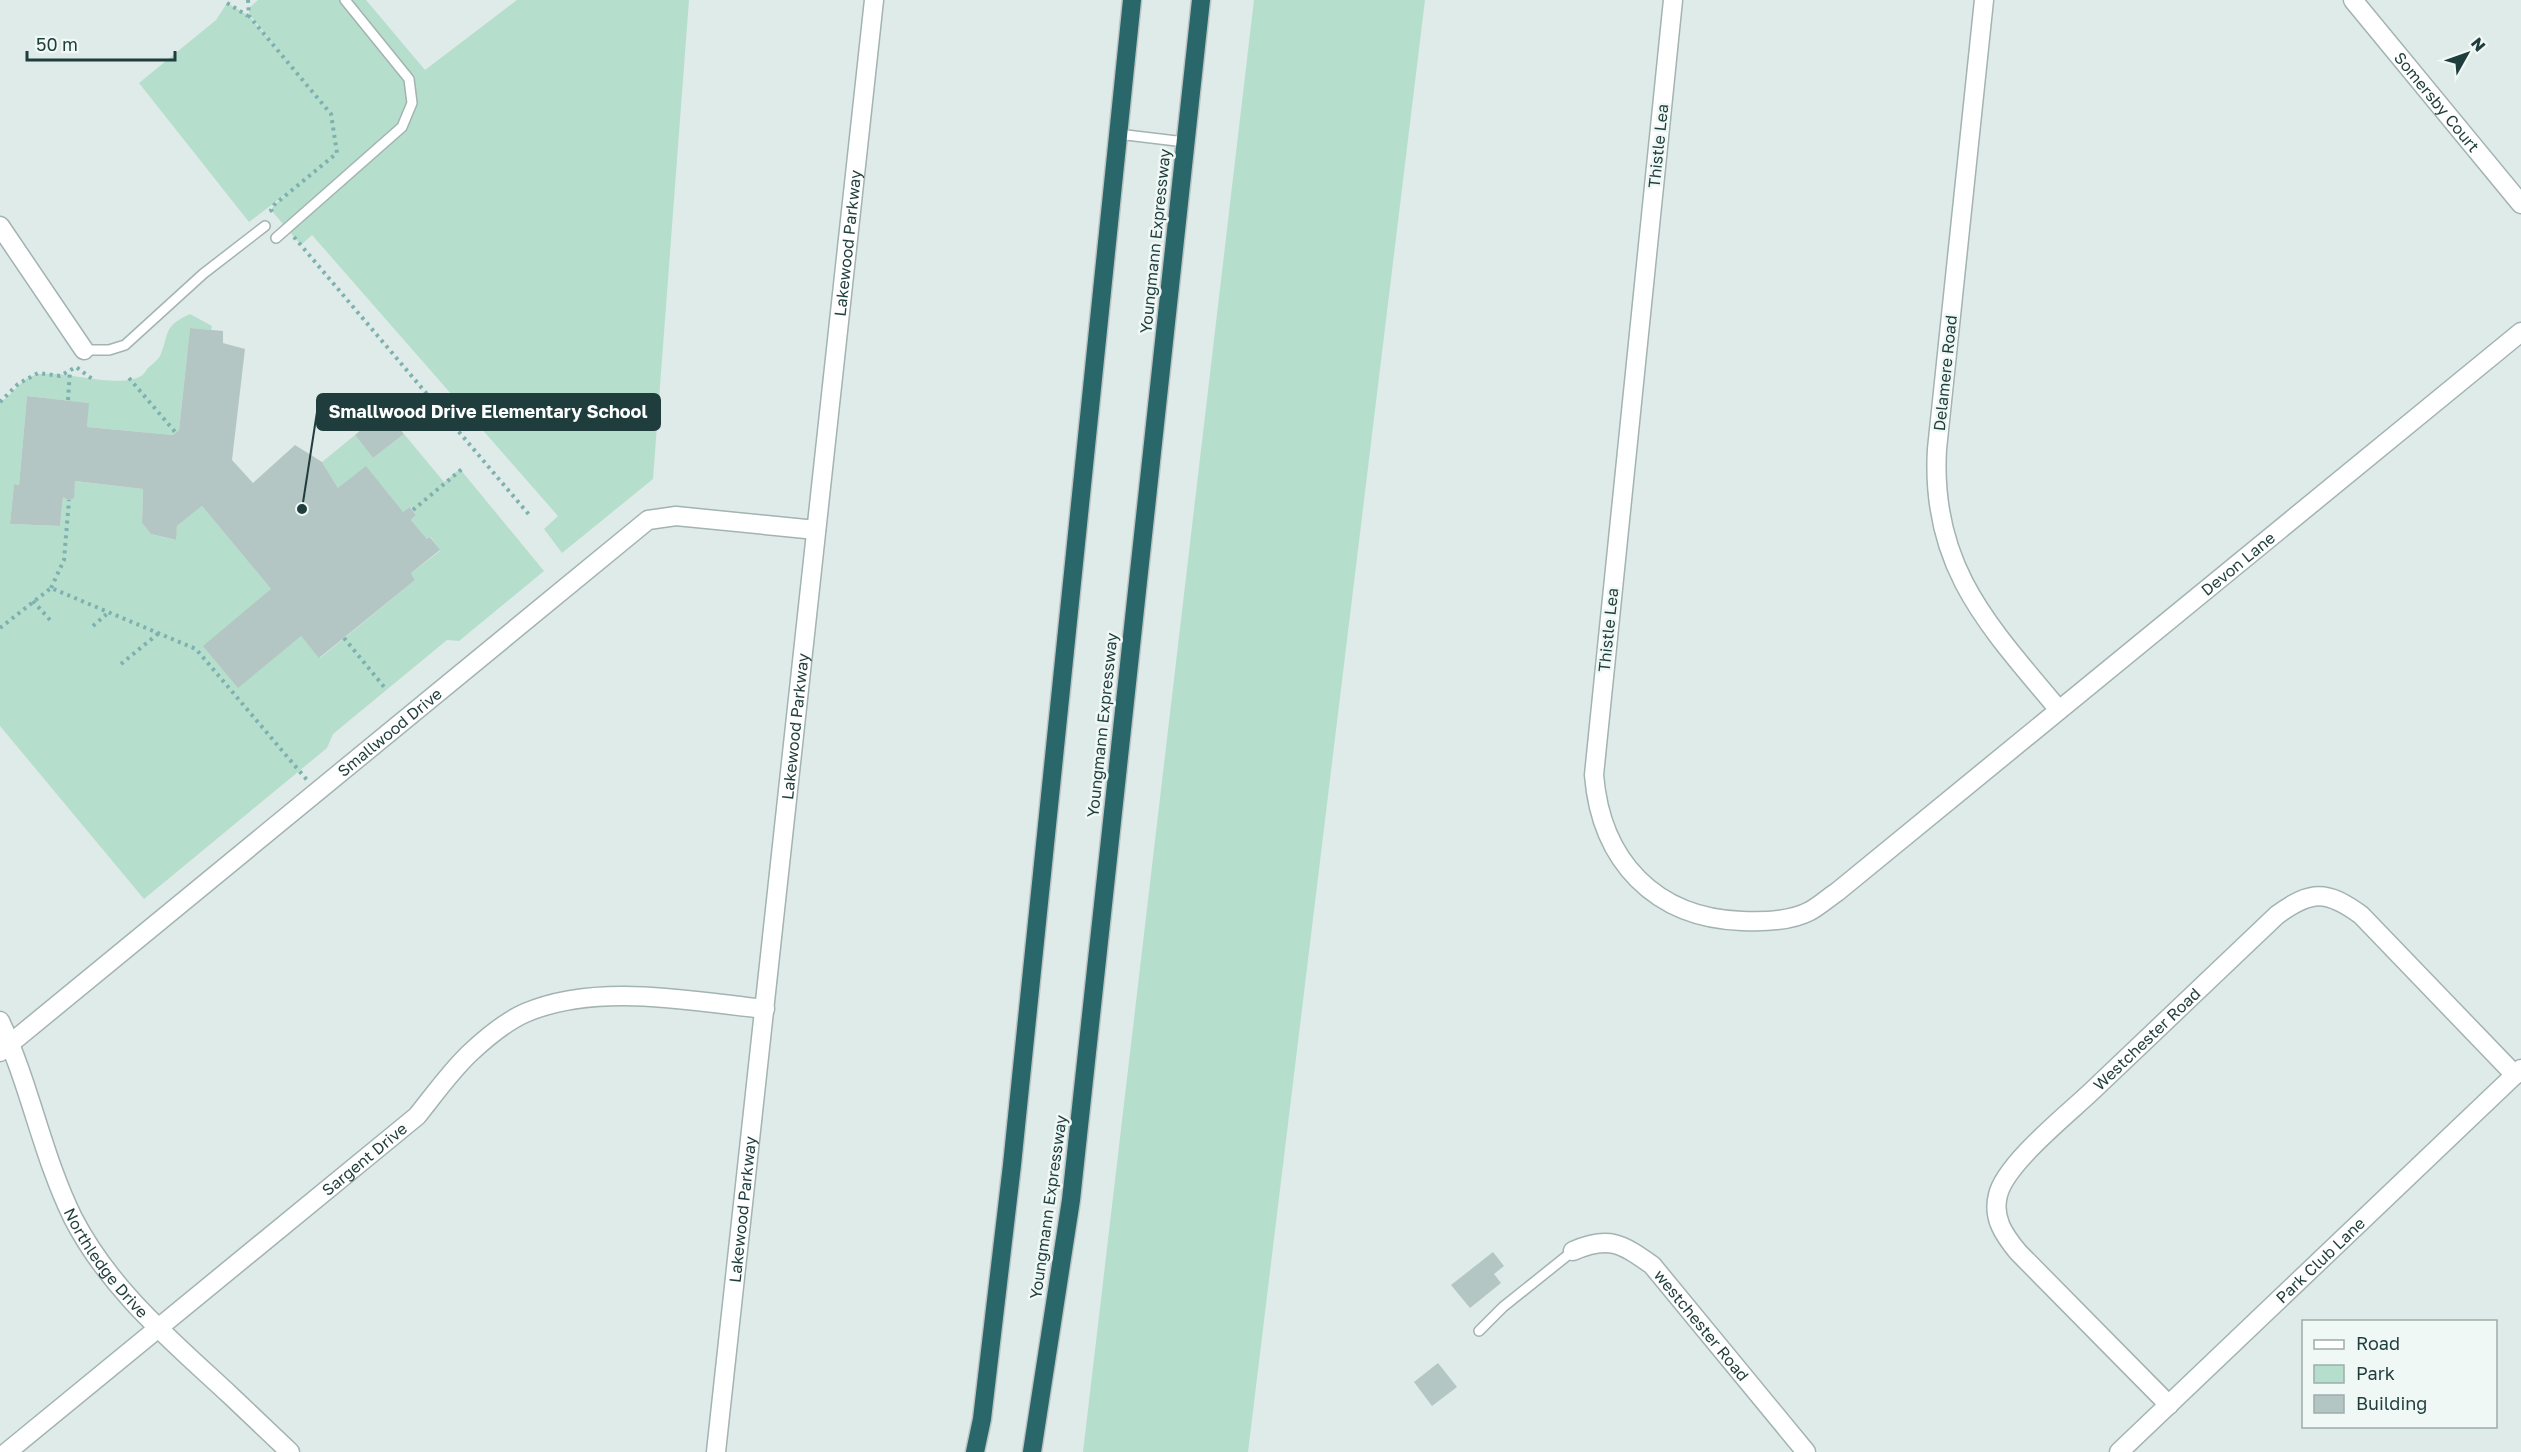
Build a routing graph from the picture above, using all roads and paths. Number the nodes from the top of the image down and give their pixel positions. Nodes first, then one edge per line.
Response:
1 (248, 0) edge
2 (345, 0) edge
3 (874, 0) edge
4 (1132, 0) edge
5 (1201, 0) edge
6 (1673, 0) edge
7 (1984, 0) edge
8 (2353, 0) edge
9 (227, 3) dead end
10 (249, 16) junction
11 (1118, 135) junction
12 (1185, 142) junction
13 (2521, 204) edge
14 (0, 226) edge
15 (265, 226) dead end
16 (287, 228) junction
17 (276, 238) dead end
18 (2521, 332) edge
19 (84, 350) joint
20 (70, 369) junction
21 (129, 378) dead end
22 (95, 381) dead end
23 (68, 400) dead end
24 (0, 402) edge
25 (176, 433) dead end
26 (462, 469) dead end
27 (69, 500) dead end
28 (412, 510) dead end
29 (531, 517) dead end
30 (816, 530) junction
31 (51, 588) junction
32 (33, 601) junction
33 (109, 612) junction
34 (50, 620) dead end
35 (93, 626) dead end
36 (0, 628) edge
37 (159, 633) junction
38 (344, 638) dead end
39 (121, 664) dead end
40 (385, 688) dead end
41 (2059, 710) junction
42 (317, 792) junction
43 (1956, 795) joint
44 (765, 1009) junction
45 (0, 1021) edge
46 (5, 1048) edge
47 (2518, 1072) edge
48 (1573, 1251) joint
49 (158, 1329) junction
50 (1479, 1331) dead end
51 (2169, 1405) junction
52 (8, 1452) edge
53 (290, 1452) edge
54 (716, 1452) edge
55 (975, 1452) edge
56 (1032, 1452) edge
57 (1806, 1452) edge
58 (2119, 1452) edge

1 - 10 path
2 - 16 lane
3 - 30 street, Lakewood Parkway
4 - 11 highway
5 - 12 highway, Youngmann Expressway
6 - 43 street, Thistle Lea
7 - 41 street, Delamere Road
8 - 13 street, Somersby Court
9 - 10 path
10 - 16 path
11 - 12 lane
11 - 55 highway
12 - 56 highway, Youngmann Expressway
14 - 19 street
15 - 19 lane
16 - 17 lane
16 - 29 path
18 - 41 street, Devon Lane
20 - 22 path
20 - 23 path
20 - 24 path
21 - 25 path
26 - 28 path
27 - 31 path
30 - 42 street, Smallwood Drive
30 - 44 street, Lakewood Parkway
31 - 32 path
31 - 33 path
32 - 34 path
32 - 36 path
33 - 35 path
33 - 37 path
37 - 39 path
37 - 42 path
38 - 40 path
41 - 43 street, Devon Lane
42 - 46 street, Smallwood Drive
44 - 49 street, Sargent Drive
44 - 54 street, Lakewood Parkway
45 - 46 street, Northledge Drive
46 - 49 street, Northledge Drive
47 - 51 street, Park Club Lane
47 - 51 street, Westchester Road
48 - 50 lane
48 - 57 street, westchester Road
49 - 52 street, Sargent Drive
49 - 53 street, Northledge Drive
51 - 58 street, Park Club Lane

